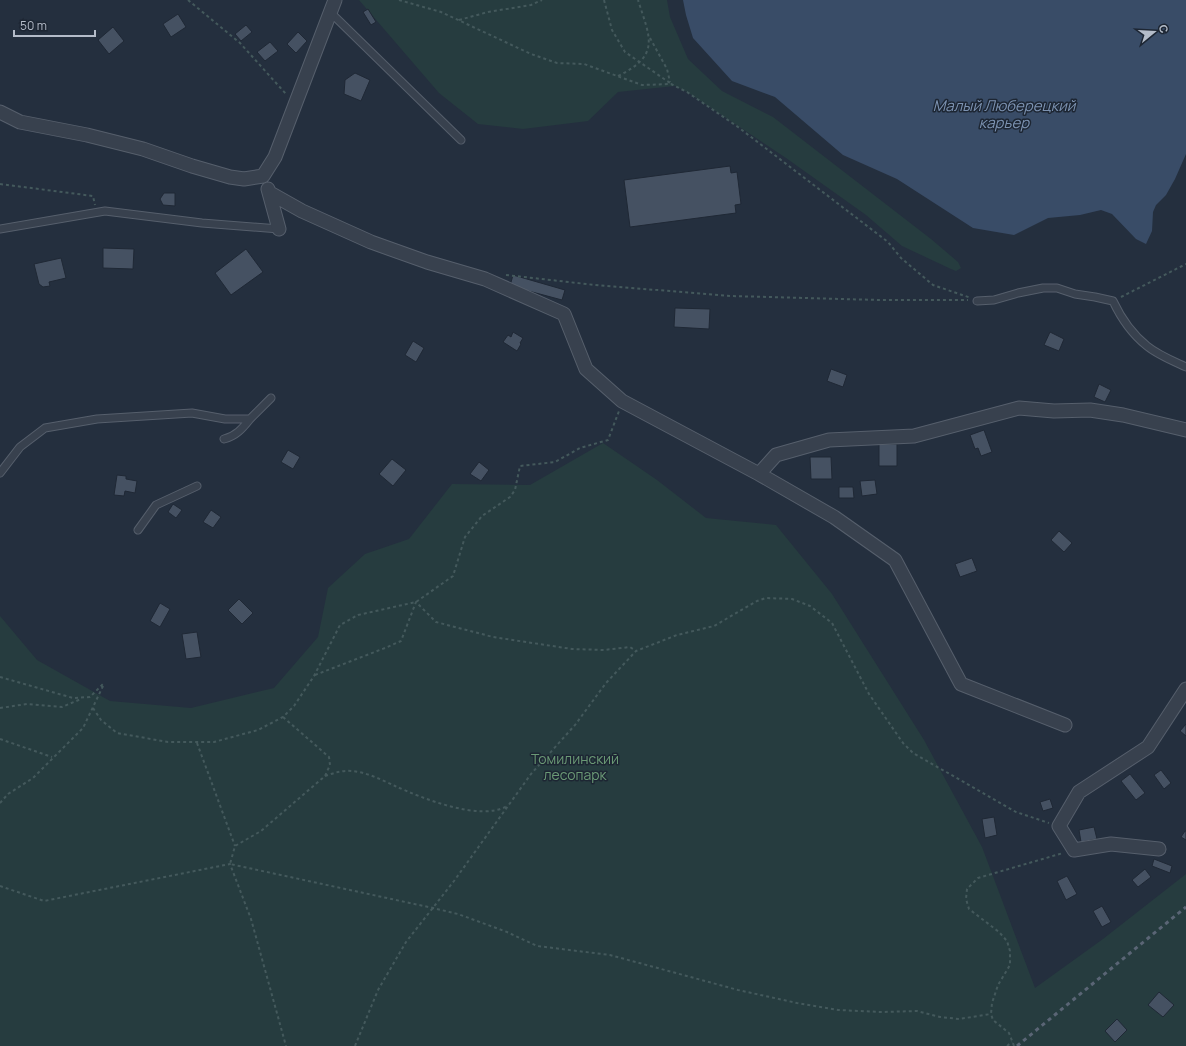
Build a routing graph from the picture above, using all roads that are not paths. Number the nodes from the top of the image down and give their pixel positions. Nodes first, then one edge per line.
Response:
1 (332, 6) edge
2 (0, 112) edge
3 (461, 140) dead end
4 (263, 176) junction
5 (270, 193) junction
6 (0, 229) edge
7 (279, 229) joint
8 (977, 300) road end
9 (1186, 367) edge
10 (271, 398) dead end
11 (250, 419) junction
12 (1186, 430) edge
13 (224, 439) dead end
14 (0, 473) edge
15 (758, 474) junction
16 (197, 486) dead end
17 (138, 530) dead end
18 (1186, 689) edge
19 (1065, 725) dead end
20 (1159, 850) dead end

1 - 3 lane
1 - 4 street
2 - 4 street
4 - 5 street
5 - 7 street
5 - 15 street
6 - 7 lane
8 - 9 lane
10 - 11 lane
11 - 13 lane
11 - 14 lane
12 - 15 street
15 - 19 street
16 - 17 lane
18 - 20 street

